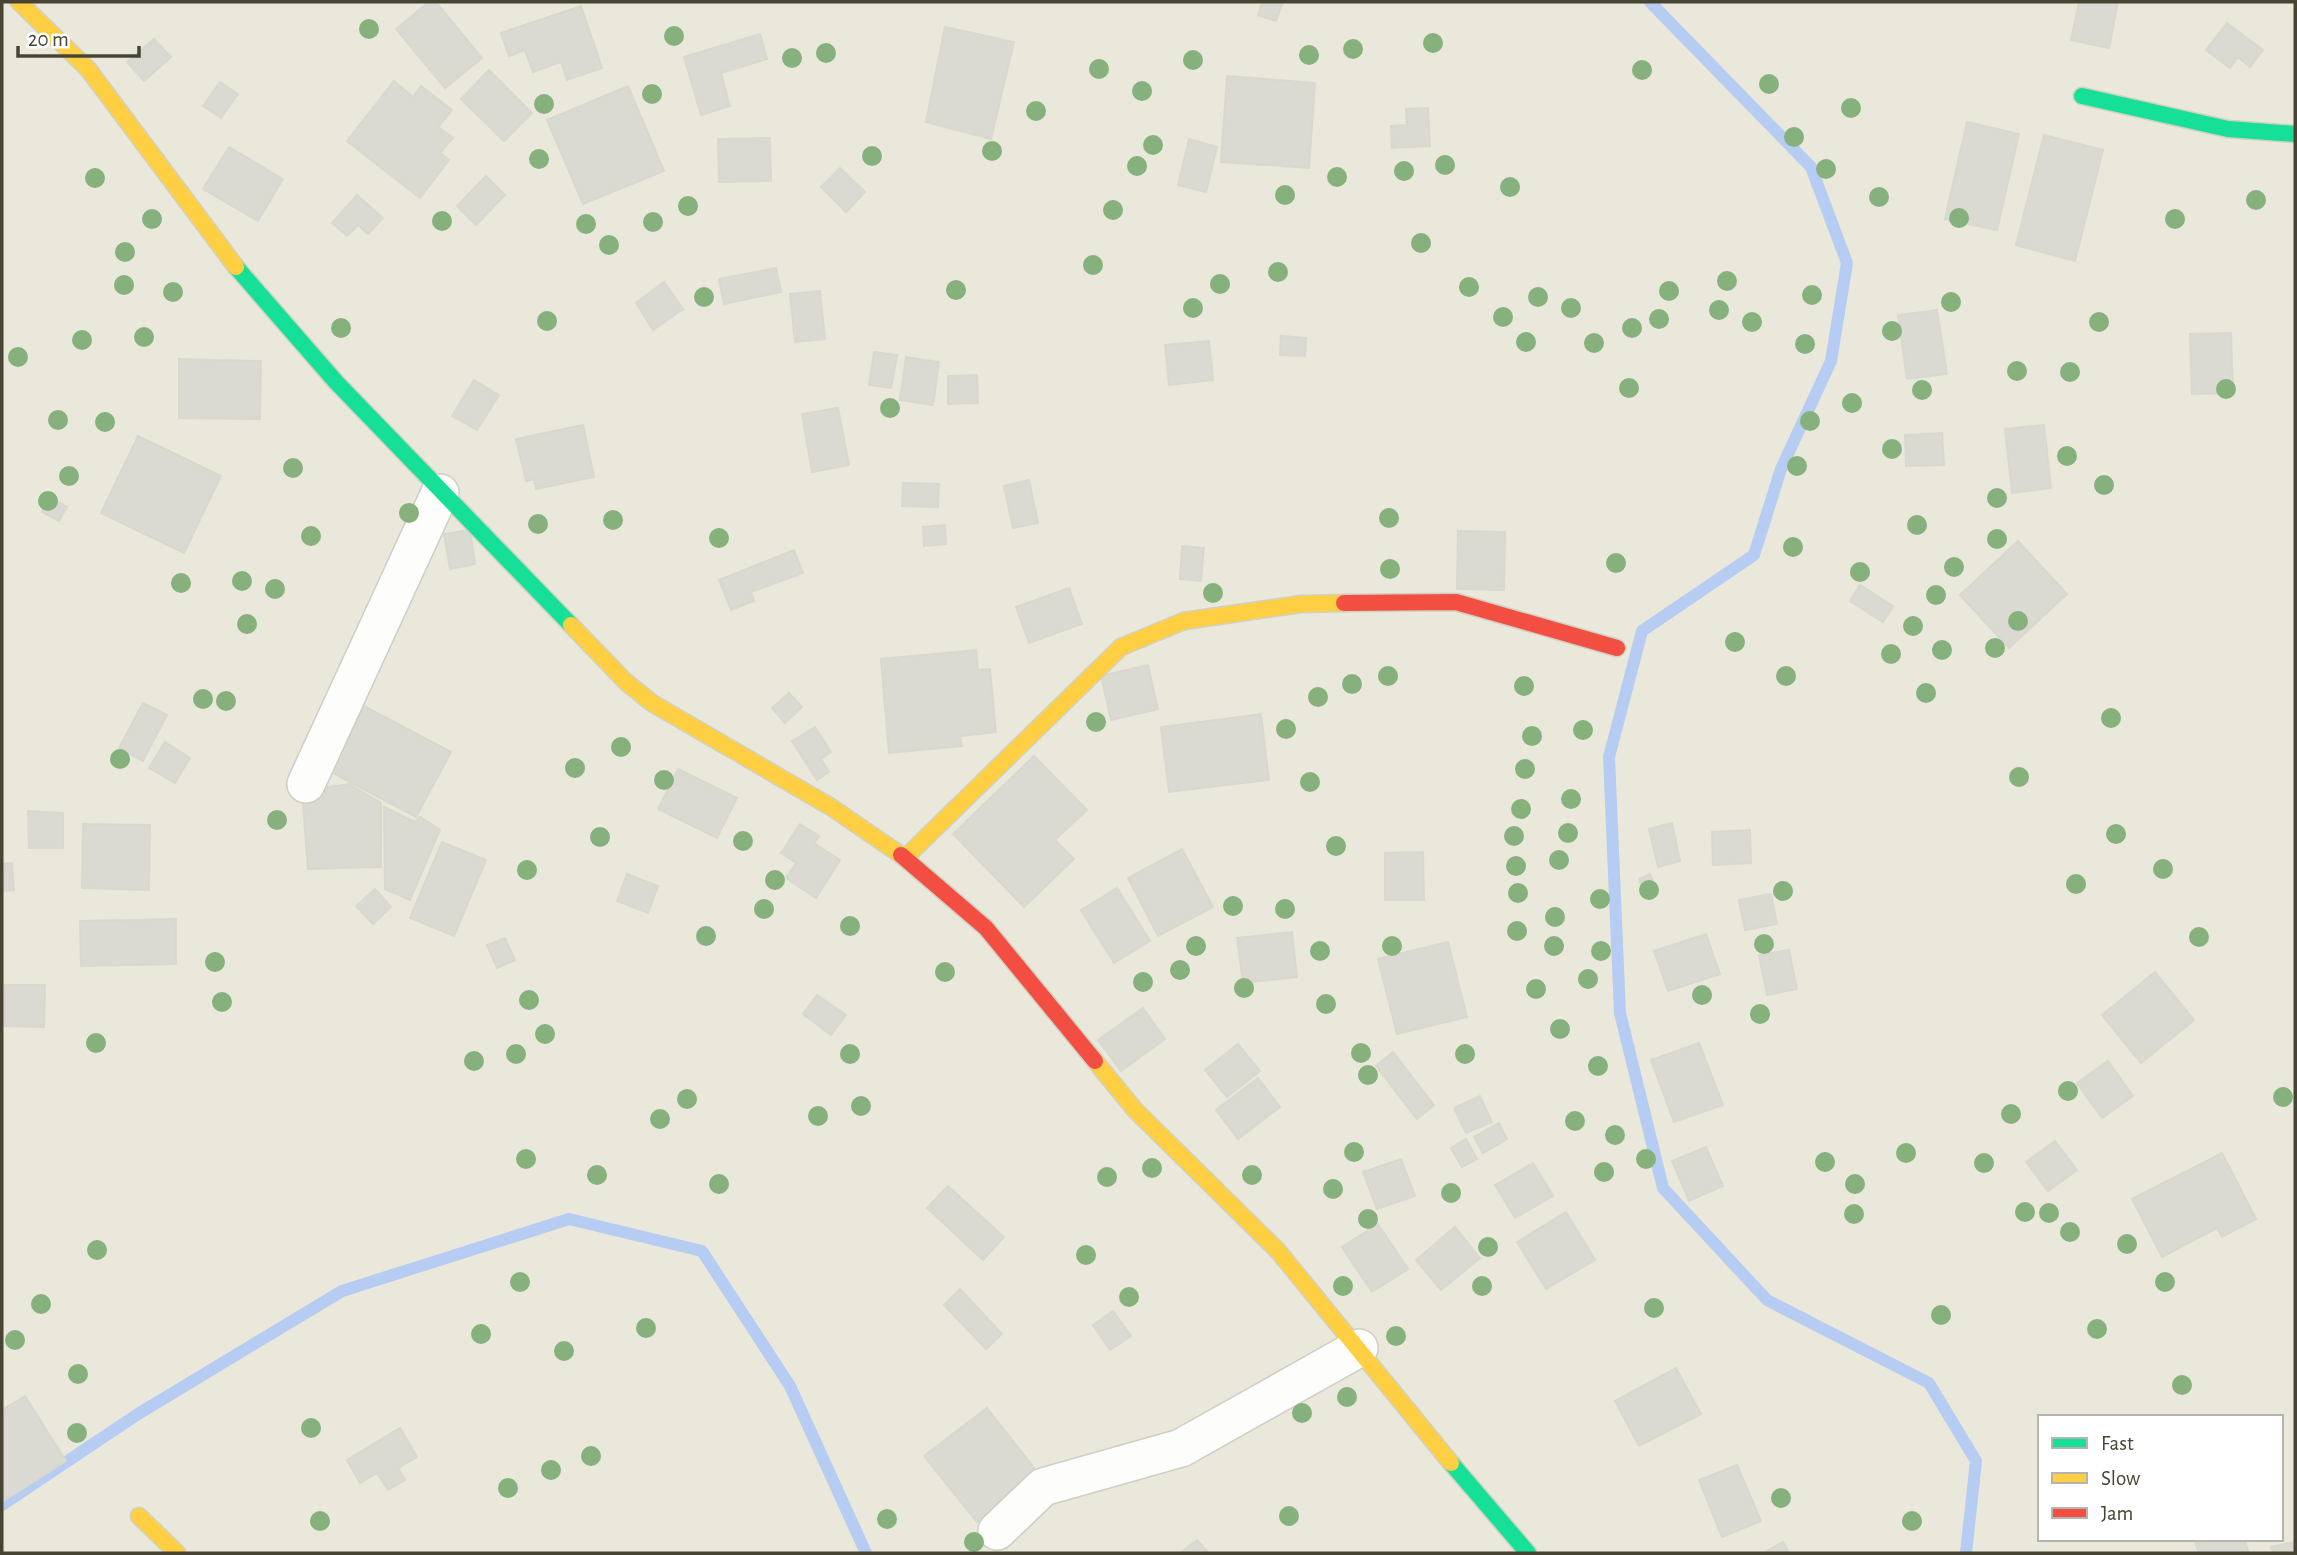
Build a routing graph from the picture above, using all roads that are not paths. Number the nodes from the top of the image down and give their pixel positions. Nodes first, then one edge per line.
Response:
1 (19, 2) edge
2 (2082, 96) dead end
3 (2295, 134) edge
4 (440, 493) junction
5 (1617, 648) dead end
6 (306, 785) dead end
7 (905, 858) junction
8 (1359, 1348) junction
9 (139, 1516) dead end
10 (998, 1531) dead end
11 (177, 1553) edge
12 (1528, 1553) edge

1 - 4 street
2 - 3 street
4 - 6 street
4 - 7 street
5 - 7 street
7 - 8 street
8 - 10 street
8 - 12 street
9 - 11 street

